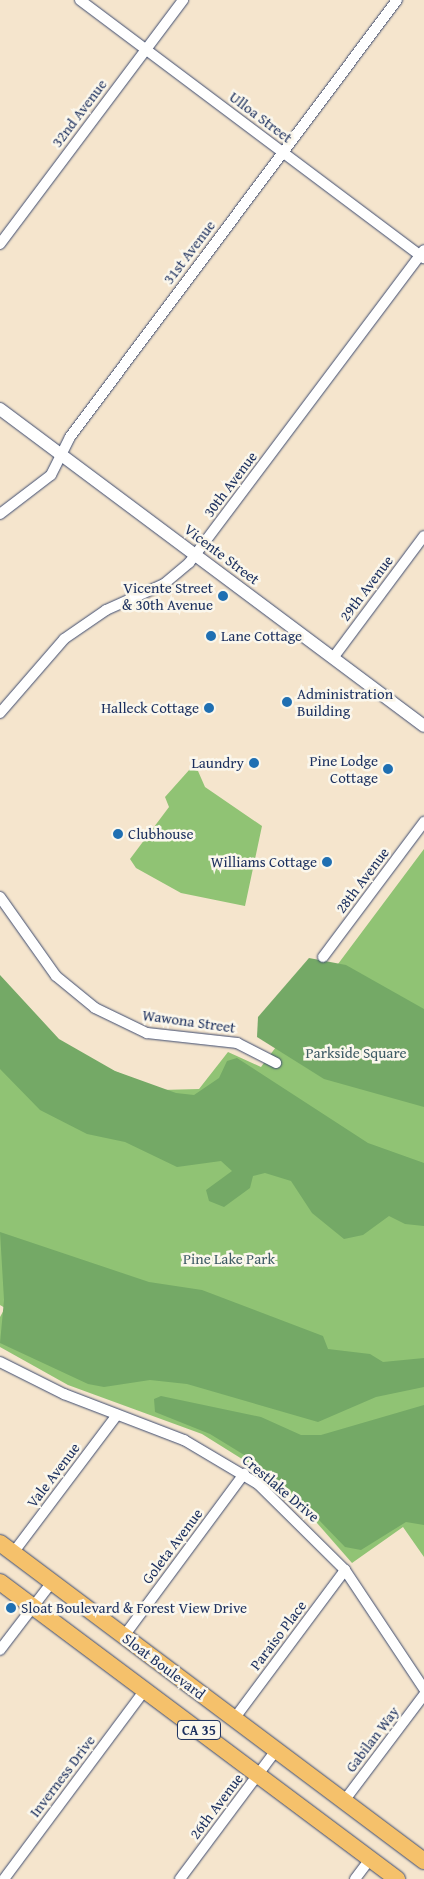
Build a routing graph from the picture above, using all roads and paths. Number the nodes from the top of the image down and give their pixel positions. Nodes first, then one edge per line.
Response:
1 (80, 0) edge
2 (183, 0) edge
3 (397, 0) edge
4 (146, 50) junction
5 (283, 152) junction
6 (0, 244) edge
7 (423, 254) edge
8 (0, 409) edge
9 (61, 454) junction
10 (0, 514) edge
11 (424, 536) edge
12 (196, 555) junction
13 (333, 658) junction
14 (4, 701) edge
15 (0, 714) edge
16 (424, 726) edge
17 (424, 822) edge
18 (0, 897) edge
19 (323, 957) dead end
20 (276, 1063) dead end
21 (0, 1362) edge
22 (117, 1415) junction
23 (244, 1474) junction
24 (6, 1548) edge
25 (345, 1570) junction
26 (0, 1582) edge
27 (52, 1582) junction
28 (34, 1607) junction
29 (124, 1636) junction
30 (0, 1650) edge
31 (145, 1690) junction
32 (424, 1690) edge
33 (424, 1695) edge
34 (234, 1718) junction
35 (276, 1750) junction
36 (258, 1774) junction
37 (344, 1801) junction
38 (370, 1859) junction
39 (424, 1861) edge
40 (4, 1879) edge
41 (180, 1879) edge
42 (355, 1879) edge
43 (397, 1879) edge

1 - 4 street, Ulloa Street
2 - 4 street, 32nd Avenue
3 - 5 street, 31st Avenue
4 - 5 street, Ulloa Street
4 - 6 street, 32nd Avenue
5 - 7 street, Ulloa Street
5 - 9 street, 31st Avenue
7 - 12 street, 30th Avenue
8 - 9 street, Vicente Street
9 - 10 street, 31st Avenue
9 - 12 street, Vicente Street
11 - 13 street, 29th Avenue
12 - 13 street, Vicente Street
12 - 14 street, 30th Avenue
13 - 16 street, Vicente Street
14 - 15 street, 30th Avenue
17 - 19 street, 28th Avenue
18 - 20 street, Wawona Street
21 - 22 street, Crestlake Drive
22 - 23 street, Crestlake Drive
22 - 24 street, Vale Avenue
23 - 25 street, Crestlake Drive
23 - 29 street, Goleta Avenue
24 - 27 main road, Sloat Boulevard / CA 35
25 - 32 street, Crestlake Drive
25 - 34 street, Paraiso Place
26 - 28 main road, Sloat Boulevard / CA 35
27 - 28 street
27 - 29 main road, Sloat Boulevard / CA 35
28 - 30 street
28 - 31 main road, Sloat Boulevard / CA 35
29 - 34 main road, Sloat Boulevard / CA 35
31 - 36 main road, Sloat Boulevard / CA 35
31 - 40 street, Inverness Drive
33 - 37 street, Gabilan Way
34 - 35 main road, Sloat Boulevard / CA 35
35 - 36 street, 26th Avenue
35 - 37 main road, Sloat Boulevard / CA 35
36 - 38 main road, Sloat Boulevard / CA 35
36 - 41 street, 26th Avenue
37 - 39 main road, Sloat Boulevard / CA 35
38 - 42 street
38 - 43 main road, Sloat Boulevard / CA 35

